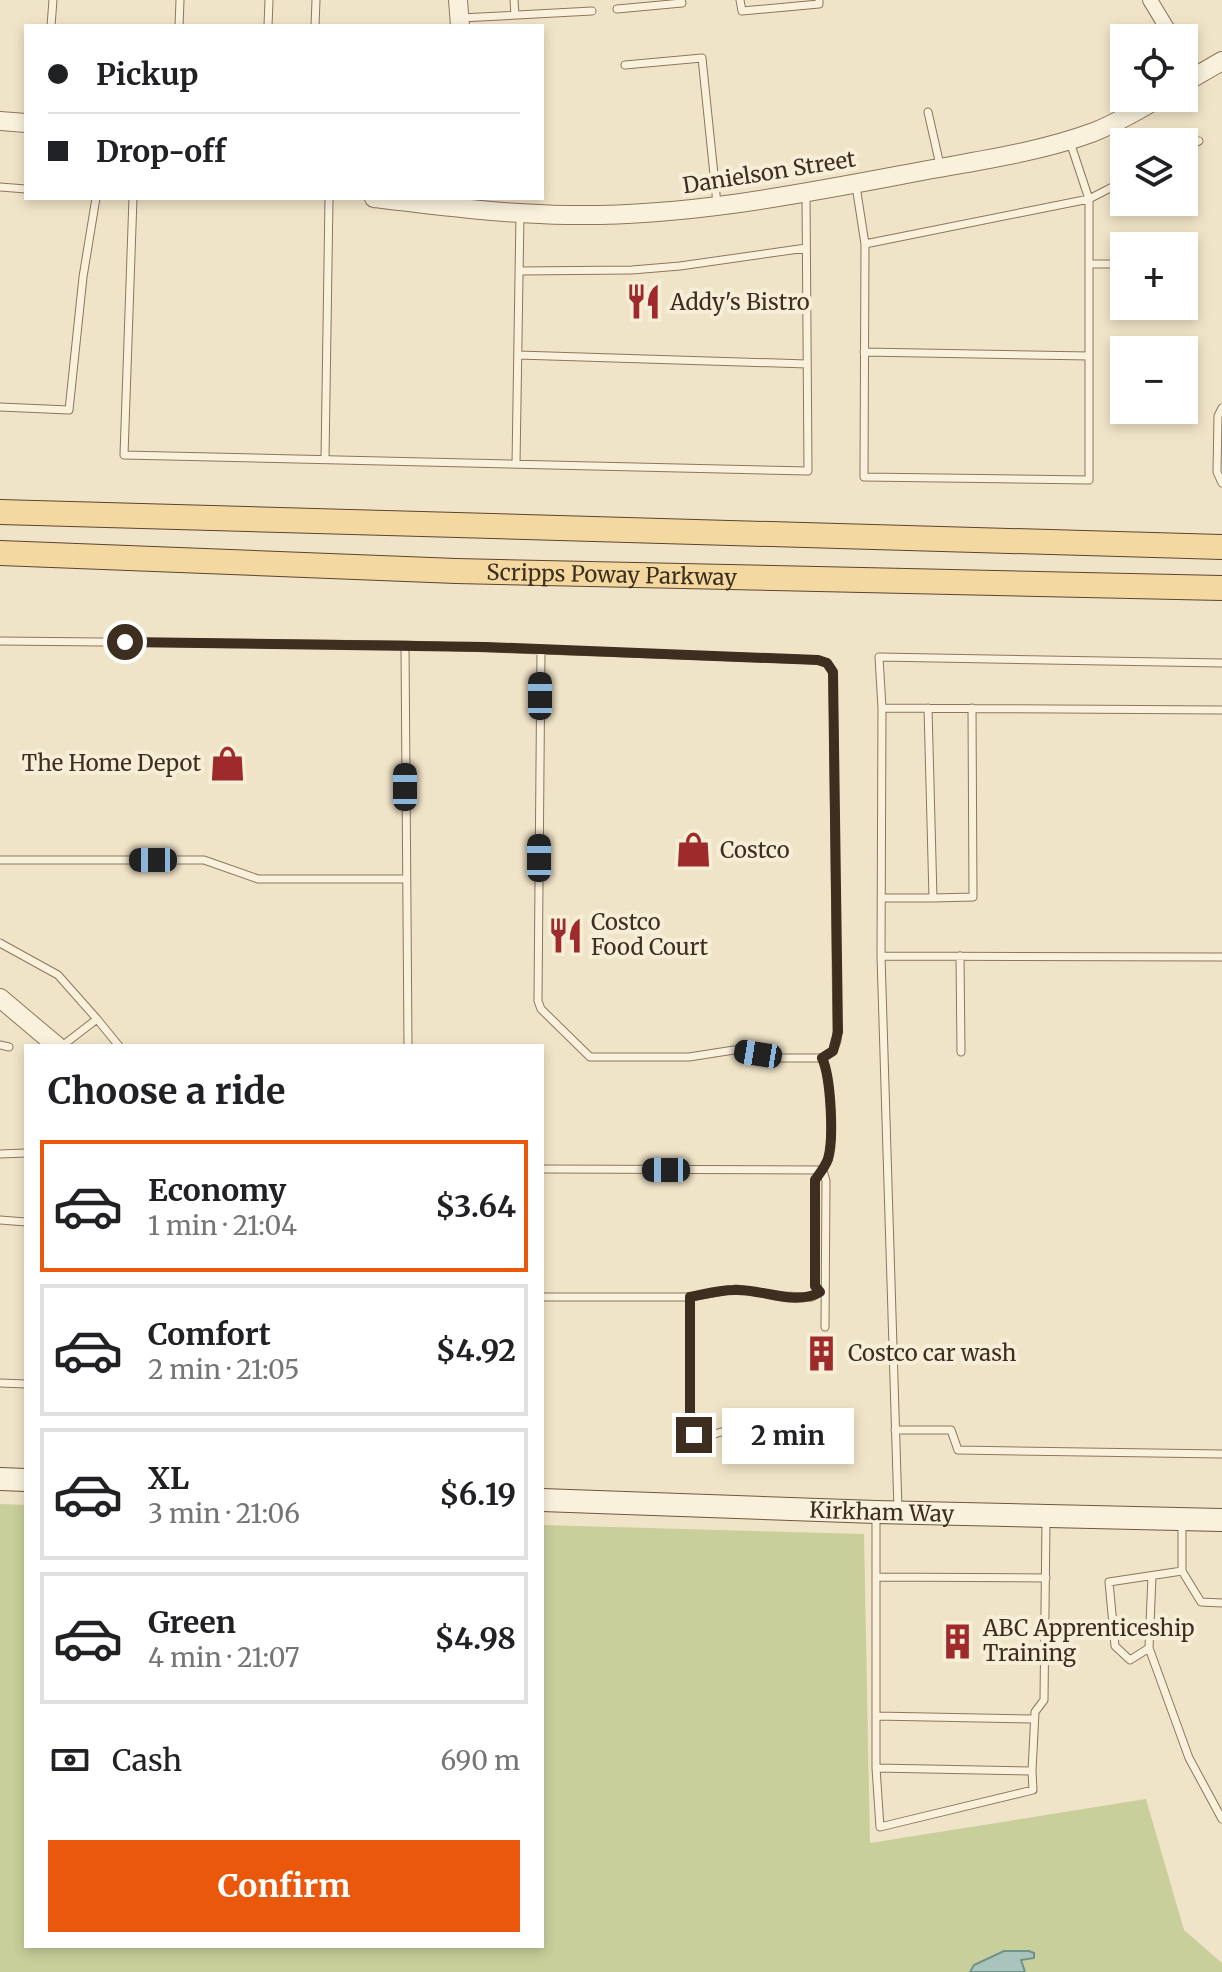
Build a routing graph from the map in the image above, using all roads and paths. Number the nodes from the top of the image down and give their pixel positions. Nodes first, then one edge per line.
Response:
1 (53, 0) edge
2 (180, 0) edge
3 (269, 0) edge
4 (316, 0) edge
5 (514, 0) edge
6 (681, 0) edge
7 (740, 0) edge
8 (819, 0) edge
9 (1150, 0) edge
10 (617, 9) dead end
11 (592, 11) dead end
12 (459, 15) edge
13 (515, 15) junction
14 (51, 24) edge
15 (179, 24) edge
16 (268, 24) edge
17 (315, 24) edge
18 (1165, 24) edge
19 (1222, 61) edge
20 (625, 65) dead end
21 (1198, 74) edge
22 (928, 112) dead end
23 (1132, 112) edge
24 (0, 121) edge
25 (24, 123) edge
26 (1069, 140) junction
27 (941, 167) junction
28 (855, 184) junction
29 (0, 187) edge
30 (1110, 188) edge
31 (24, 189) edge
32 (806, 193) junction
33 (1089, 199) junction
34 (96, 200) edge
35 (133, 200) edge
36 (329, 200) edge
37 (410, 200) edge
38 (446, 202) edge
39 (717, 207) junction
40 (520, 213) junction
41 (865, 244) junction
42 (806, 248) junction
43 (1089, 264) junction
44 (1110, 264) edge
45 (519, 271) junction
46 (864, 352) junction
47 (518, 355) junction
48 (1089, 356) junction
49 (807, 364) junction
50 (0, 407) edge
51 (1222, 408) edge
52 (325, 459) junction
53 (516, 464) junction
54 (1222, 483) edge
55 (0, 512) edge
56 (1222, 547) edge
57 (0, 553) edge
58 (1222, 588) edge
59 (0, 641) edge
60 (405, 645) junction
61 (541, 649) junction
62 (1222, 663) edge
63 (882, 708) junction
64 (928, 708) junction
65 (972, 708) junction
66 (1222, 710) edge
67 (0, 860) edge
68 (406, 879) junction
69 (881, 898) junction
70 (933, 898) junction
71 (0, 943) edge
72 (881, 956) junction
73 (960, 956) junction
74 (1222, 957) edge
75 (1, 1001) edge
76 (97, 1019) junction
77 (56, 1044) edge
78 (62, 1044) edge
79 (117, 1044) edge
80 (408, 1044) edge
81 (0, 1045) edge
82 (9, 1047) dead end
83 (961, 1052) dead end
84 (822, 1058) junction
85 (24, 1153) edge
86 (0, 1154) edge
87 (544, 1169) edge
88 (823, 1170) junction
89 (0, 1220) edge
90 (24, 1222) edge
91 (822, 1294) junction
92 (544, 1297) edge
93 (690, 1297) junction
94 (825, 1327) dead end
95 (0, 1383) edge
96 (24, 1384) edge
97 (826, 1418) dead end
98 (895, 1430) junction
99 (1222, 1454) edge
100 (0, 1479) edge
101 (24, 1480) edge
102 (544, 1500) edge
103 (887, 1512) junction
104 (1046, 1516) junction
105 (1182, 1519) junction
106 (1222, 1520) edge
107 (1182, 1571) junction
108 (1152, 1576) junction
109 (876, 1577) junction
110 (1046, 1578) junction
111 (1222, 1603) edge
112 (1149, 1648) junction
113 (876, 1716) junction
114 (1034, 1719) junction
115 (876, 1768) junction
116 (1032, 1771) junction
117 (1222, 1819) edge

1 - 14 lane
2 - 15 lane
3 - 16 lane
4 - 17 lane
5 - 13 lane
6 - 10 lane
7 - 8 lane
9 - 18 street
11 - 13 lane
12 - 13 lane
19 - 21 street
20 - 39 lane
22 - 27 lane
23 - 26 street, Danielson Street
24 - 25 street
26 - 27 street, Danielson Street
26 - 33 lane
27 - 28 street, Danielson Street
28 - 32 street, Danielson Street
28 - 41 lane
29 - 31 lane
30 - 33 lane
32 - 39 street, Danielson Street
32 - 42 lane
33 - 41 lane
33 - 43 lane
34 - 50 lane
35 - 52 lane
36 - 52 lane
37 - 38 street, Danielson Street
38 - 40 street, Danielson Street
39 - 40 street, Danielson Street
40 - 45 lane
41 - 46 lane
42 - 45 lane
42 - 49 lane
43 - 44 lane
43 - 48 lane
45 - 47 lane
46 - 48 lane
46 - 48 lane
47 - 49 lane
47 - 53 lane
49 - 53 lane
51 - 54 lane
52 - 53 lane
55 - 56 main road, Scripps Poway Parkway
57 - 58 main road, Scripps Poway Parkway
59 - 60 lane
60 - 61 lane
60 - 68 lane
61 - 84 lane
61 - 84 lane
62 - 63 lane
63 - 64 lane
63 - 69 lane
64 - 65 lane
64 - 70 lane
65 - 66 lane
65 - 70 lane
67 - 68 lane
68 - 80 lane
69 - 70 lane
69 - 72 lane
71 - 76 lane
72 - 73 lane
72 - 98 lane
73 - 74 lane
73 - 83 lane
75 - 77 street
76 - 78 lane
76 - 79 lane
81 - 82 lane
84 - 88 lane
85 - 86 lane
87 - 88 lane
88 - 91 lane
89 - 90 lane
91 - 93 lane
91 - 94 lane
92 - 93 lane
93 - 97 lane
95 - 96 lane
98 - 99 lane
98 - 103 lane
100 - 101 main road
102 - 103 main road, Kirkham Way
103 - 104 main road, Kirkham Way
103 - 109 lane
104 - 105 main road, Kirkham Way
104 - 110 lane
105 - 106 main road, Kirkham Way
105 - 107 lane
107 - 108 lane
107 - 111 lane
108 - 112 lane
108 - 112 lane
109 - 110 lane
109 - 113 lane
110 - 114 lane
112 - 117 lane
113 - 114 lane
113 - 115 lane
114 - 116 lane
115 - 116 lane
115 - 116 lane

